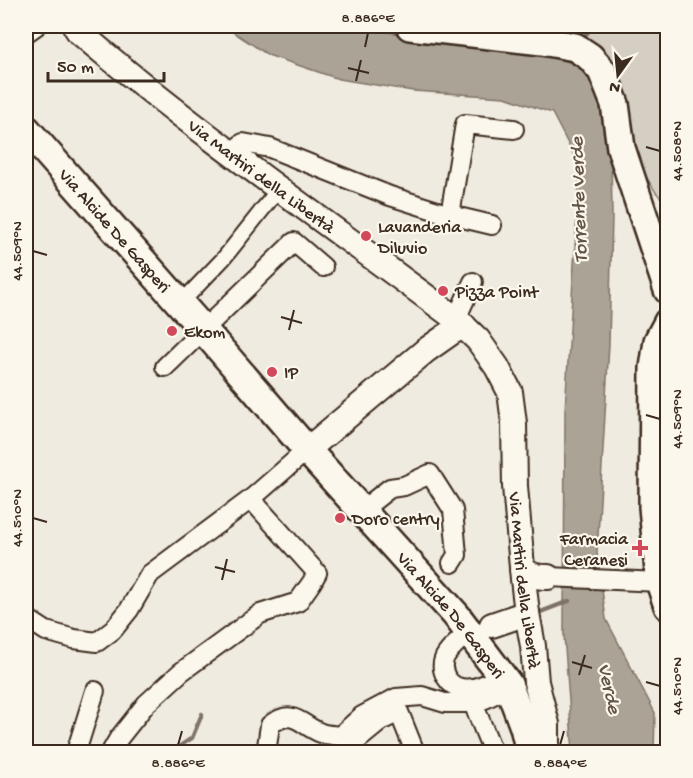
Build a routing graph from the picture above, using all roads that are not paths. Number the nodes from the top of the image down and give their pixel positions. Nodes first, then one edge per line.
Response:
1 (36, 26) edge
2 (75, 26) edge
3 (410, 26) edge
4 (26, 33) edge
5 (26, 129) edge
6 (514, 129) dead end
7 (231, 153) junction
8 (278, 190) junction
9 (450, 214) junction
10 (492, 225) dead end
11 (323, 267) dead end
12 (473, 282) dead end
13 (668, 290) edge
14 (180, 304) junction
15 (668, 321) edge
16 (460, 322) junction
17 (204, 330) junction
18 (165, 367) dead end
19 (307, 450) junction
20 (251, 499) junction
21 (362, 510) junction
22 (452, 562) dead end
23 (532, 585) junction
24 (664, 594) edge
25 (26, 618) edge
26 (492, 625) dead end
27 (460, 640) dead end
28 (505, 680) junction
29 (95, 691) dead end
30 (473, 703) junction
31 (76, 753) edge
32 (111, 753) edge
33 (270, 753) edge
34 (346, 753) edge
35 (415, 753) edge
36 (493, 753) edge
37 (530, 753) edge
38 (547, 753) edge

1 - 4 street
2 - 7 street, Via Martiri della Libertà
3 - 13 main road
5 - 14 main road, Via Alcide De Gasperi
6 - 9 street
7 - 8 street, Via Martiri della Libertà
7 - 9 street
8 - 14 street
8 - 16 street, Via Martiri della Libertà
9 - 10 street
11 - 17 street
12 - 16 street
14 - 17 main road, Via Alcide De Gasperi
15 - 24 main road
16 - 19 street
16 - 23 street, Via Martiri della Libertà
17 - 18 street
17 - 19 main road, Via Alcide De Gasperi
19 - 20 street
19 - 21 main road, Via Alcide De Gasperi
20 - 25 street
20 - 32 street
21 - 22 street
21 - 28 main road, Via Alcide De Gasperi
23 - 24 street
23 - 26 street
23 - 38 street, Via Martiri della Libertà
27 - 28 street
28 - 30 street
28 - 37 main road, Via Alcide De Gasperi
29 - 31 street
30 - 33 street
30 - 36 street
34 - 35 street

